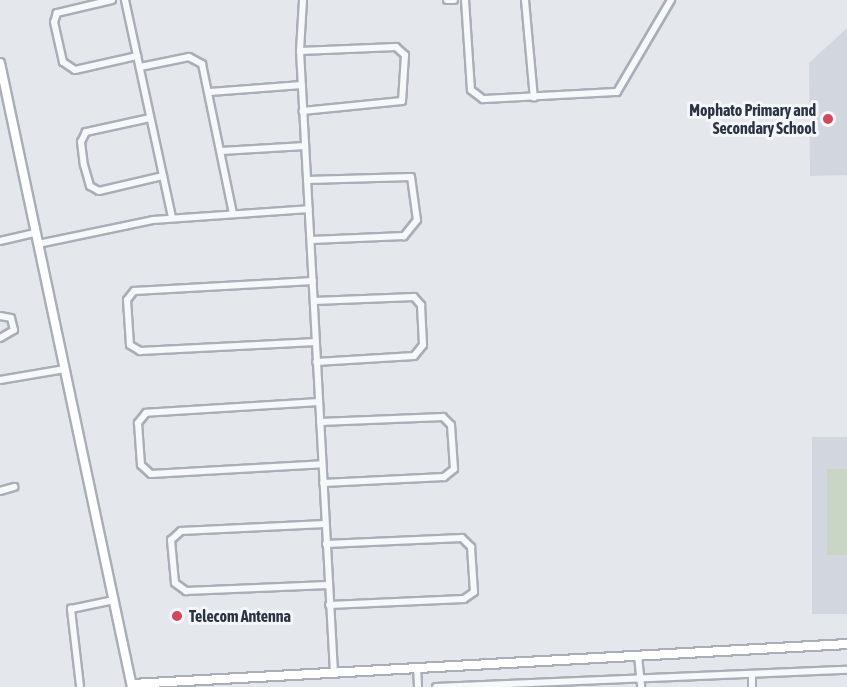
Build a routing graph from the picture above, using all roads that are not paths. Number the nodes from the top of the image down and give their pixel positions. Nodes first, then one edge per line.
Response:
1 (112, 0) edge
2 (125, 0) edge
3 (303, 0) edge
4 (447, 0) edge
5 (454, 0) edge
6 (465, 0) edge
7 (525, 0) edge
8 (671, 0) edge
9 (300, 51) junction
10 (138, 56) junction
11 (0, 63) edge
12 (140, 67) junction
13 (302, 85) junction
14 (210, 92) junction
15 (534, 98) junction
16 (303, 111) junction
17 (150, 118) junction
18 (305, 146) junction
19 (221, 151) junction
20 (163, 177) junction
21 (307, 180) junction
22 (309, 209) junction
23 (232, 214) junction
24 (172, 218) junction
25 (36, 233) junction
26 (311, 240) junction
27 (0, 241) edge
28 (38, 244) junction
29 (313, 281) junction
30 (314, 302) junction
31 (0, 316) edge
32 (0, 338) edge
33 (316, 342) junction
34 (316, 362) junction
35 (65, 369) junction
36 (0, 380) edge
37 (319, 402) junction
38 (320, 422) junction
39 (322, 464) junction
40 (323, 483) junction
41 (14, 488) dead end
42 (0, 491) edge
43 (325, 524) junction
44 (326, 544) junction
45 (328, 585) junction
46 (114, 600) junction
47 (329, 605) junction
48 (847, 644) edge
49 (638, 656) junction
50 (417, 667) junction
51 (847, 670) edge
52 (334, 672) junction
53 (752, 674) junction
54 (640, 677) junction
55 (220, 683) edge
56 (132, 685) edge
57 (80, 686) edge
58 (418, 687) edge
59 (436, 687) edge
60 (640, 687) edge
61 (752, 687) edge

1 - 10 street
2 - 10 street
3 - 9 street
4 - 5 street
6 - 15 street
7 - 15 street
8 - 15 street
9 - 13 street
9 - 16 street
10 - 12 street
11 - 25 street
12 - 14 street
12 - 17 street
13 - 14 street
13 - 16 street
14 - 19 street
16 - 18 street
17 - 20 street
17 - 20 street
18 - 19 street
18 - 21 street
19 - 23 street
20 - 24 street
21 - 22 street
21 - 26 street
22 - 23 street
22 - 26 street
23 - 24 street
24 - 28 street
25 - 27 street
25 - 28 street
26 - 29 street
28 - 35 street
29 - 30 street
29 - 33 street
30 - 33 street
30 - 34 street
31 - 32 street
33 - 34 street
34 - 37 street
35 - 36 street
35 - 46 street
37 - 38 street
37 - 39 street
38 - 39 street
38 - 40 street
39 - 40 street
40 - 43 street
41 - 42 street
43 - 44 street
43 - 45 street
44 - 45 street
44 - 47 street
45 - 47 street
46 - 56 street
46 - 57 street
47 - 52 street
48 - 49 street
49 - 50 street
49 - 54 street
50 - 52 street
50 - 58 street
51 - 53 street
52 - 55 street
53 - 54 street
53 - 61 street
54 - 59 street
54 - 60 street
55 - 56 street

